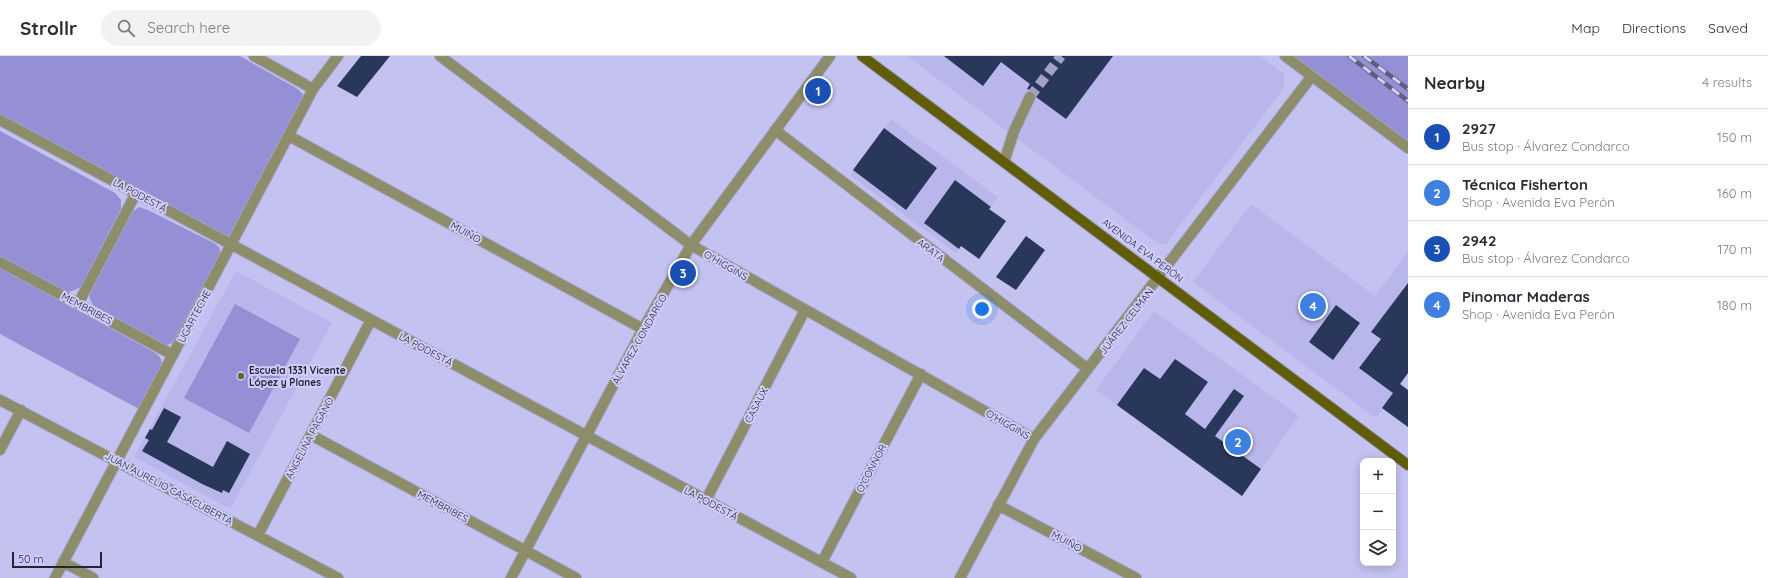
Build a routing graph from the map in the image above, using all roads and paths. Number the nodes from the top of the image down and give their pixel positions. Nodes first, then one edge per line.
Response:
1 (254, 56) edge
2 (338, 56) edge
3 (440, 56) edge
4 (830, 56) edge
5 (862, 56) edge
6 (1286, 56) edge
7 (1312, 76) junction
8 (313, 89) junction
9 (1030, 97) tunnel mouth
10 (0, 120) edge
11 (775, 130) junction
12 (289, 136) junction
13 (1408, 148) edge
14 (1004, 162) junction
15 (136, 193) junction
16 (691, 244) junction
17 (232, 245) junction
18 (0, 262) edge
19 (1159, 278) junction
20 (78, 304) junction
21 (805, 310) junction
22 (371, 320) junction
23 (644, 329) junction
24 (173, 355) junction
25 (1088, 369) junction
26 (921, 374) junction
27 (0, 400) edge
28 (21, 410) junction
29 (311, 434) junction
30 (587, 436) junction
31 (1034, 438) junction
32 (0, 450) edge
33 (118, 460) junction
34 (1408, 465) edge
35 (706, 500) junction
36 (998, 505) junction
37 (258, 535) junction
38 (526, 551) junction
39 (63, 562) junction
40 (822, 562) junction
41 (55, 578) edge
42 (93, 578) edge
43 (338, 578) edge
44 (511, 578) edge
45 (576, 578) edge
46 (851, 578) edge
47 (960, 578) edge
48 (1136, 578) edge

1 - 8 street
2 - 8 street, UGARTECHE
3 - 16 street, O'HIGGINS
4 - 11 street, ÁLVAREZ CONDARCO
5 - 14 main road, AVENIDA EVA PERÓN
6 - 7 street
7 - 13 street
7 - 19 street, JUÁREZ CELMAN
8 - 12 street, UGARTECHE
9 - 14 street
10 - 15 street, LA PODESTÁ
11 - 16 street, ÁLVAREZ CONDARCO
11 - 25 street, ARATA
12 - 17 street, UGARTECHE
12 - 23 street, MUIÑO
14 - 19 main road, AVENIDA EVA PERÓN
15 - 17 street, LA PODESTÁ
15 - 20 street
16 - 21 street, O'HIGGINS
16 - 23 street, ÁLVAREZ CONDARCO
17 - 22 street, LA PODESTÁ
17 - 24 street, UGARTECHE
18 - 20 street, MEMBRIBES
19 - 25 street, JUÁREZ CELMAN
19 - 34 main road, AVENIDA EVA PERÓN
20 - 24 street, MEMBRIBES
21 - 26 street, O'HIGGINS
21 - 35 street, CASAUX
22 - 29 street, ANGELINA PAGANO
22 - 30 street, LA PODESTÁ
23 - 30 street, ÁLVAREZ CONDARCO
24 - 33 street, UGARTECHE
25 - 31 street, JUÁREZ CELMAN
26 - 31 street, O'HIGGINS
26 - 40 street, O'CONNOR
27 - 28 street, JUAN AURELIO CASACUBERTA
28 - 32 street
28 - 33 street, JUAN AURELIO CASACUBERTA
29 - 37 street, ANGELINA PAGANO
29 - 38 street, MEMBRIBES
30 - 35 street, LA PODESTÁ
30 - 38 street, ÁLVAREZ CONDARCO
31 - 36 street, JUÁREZ CELMAN
33 - 37 street, JUAN AURELIO CASACUBERTA
33 - 39 street, UGARTECHE
35 - 40 street, LA PODESTÁ
36 - 47 street, JUÁREZ CELMAN
36 - 48 street, MUIÑO
37 - 43 street, JUAN AURELIO CASACUBERTA
38 - 44 street, ÁLVAREZ CONDARCO
38 - 45 street, MEMBRIBES
39 - 41 street, UGARTECHE
39 - 42 street
40 - 46 street, LA PODESTÁ

